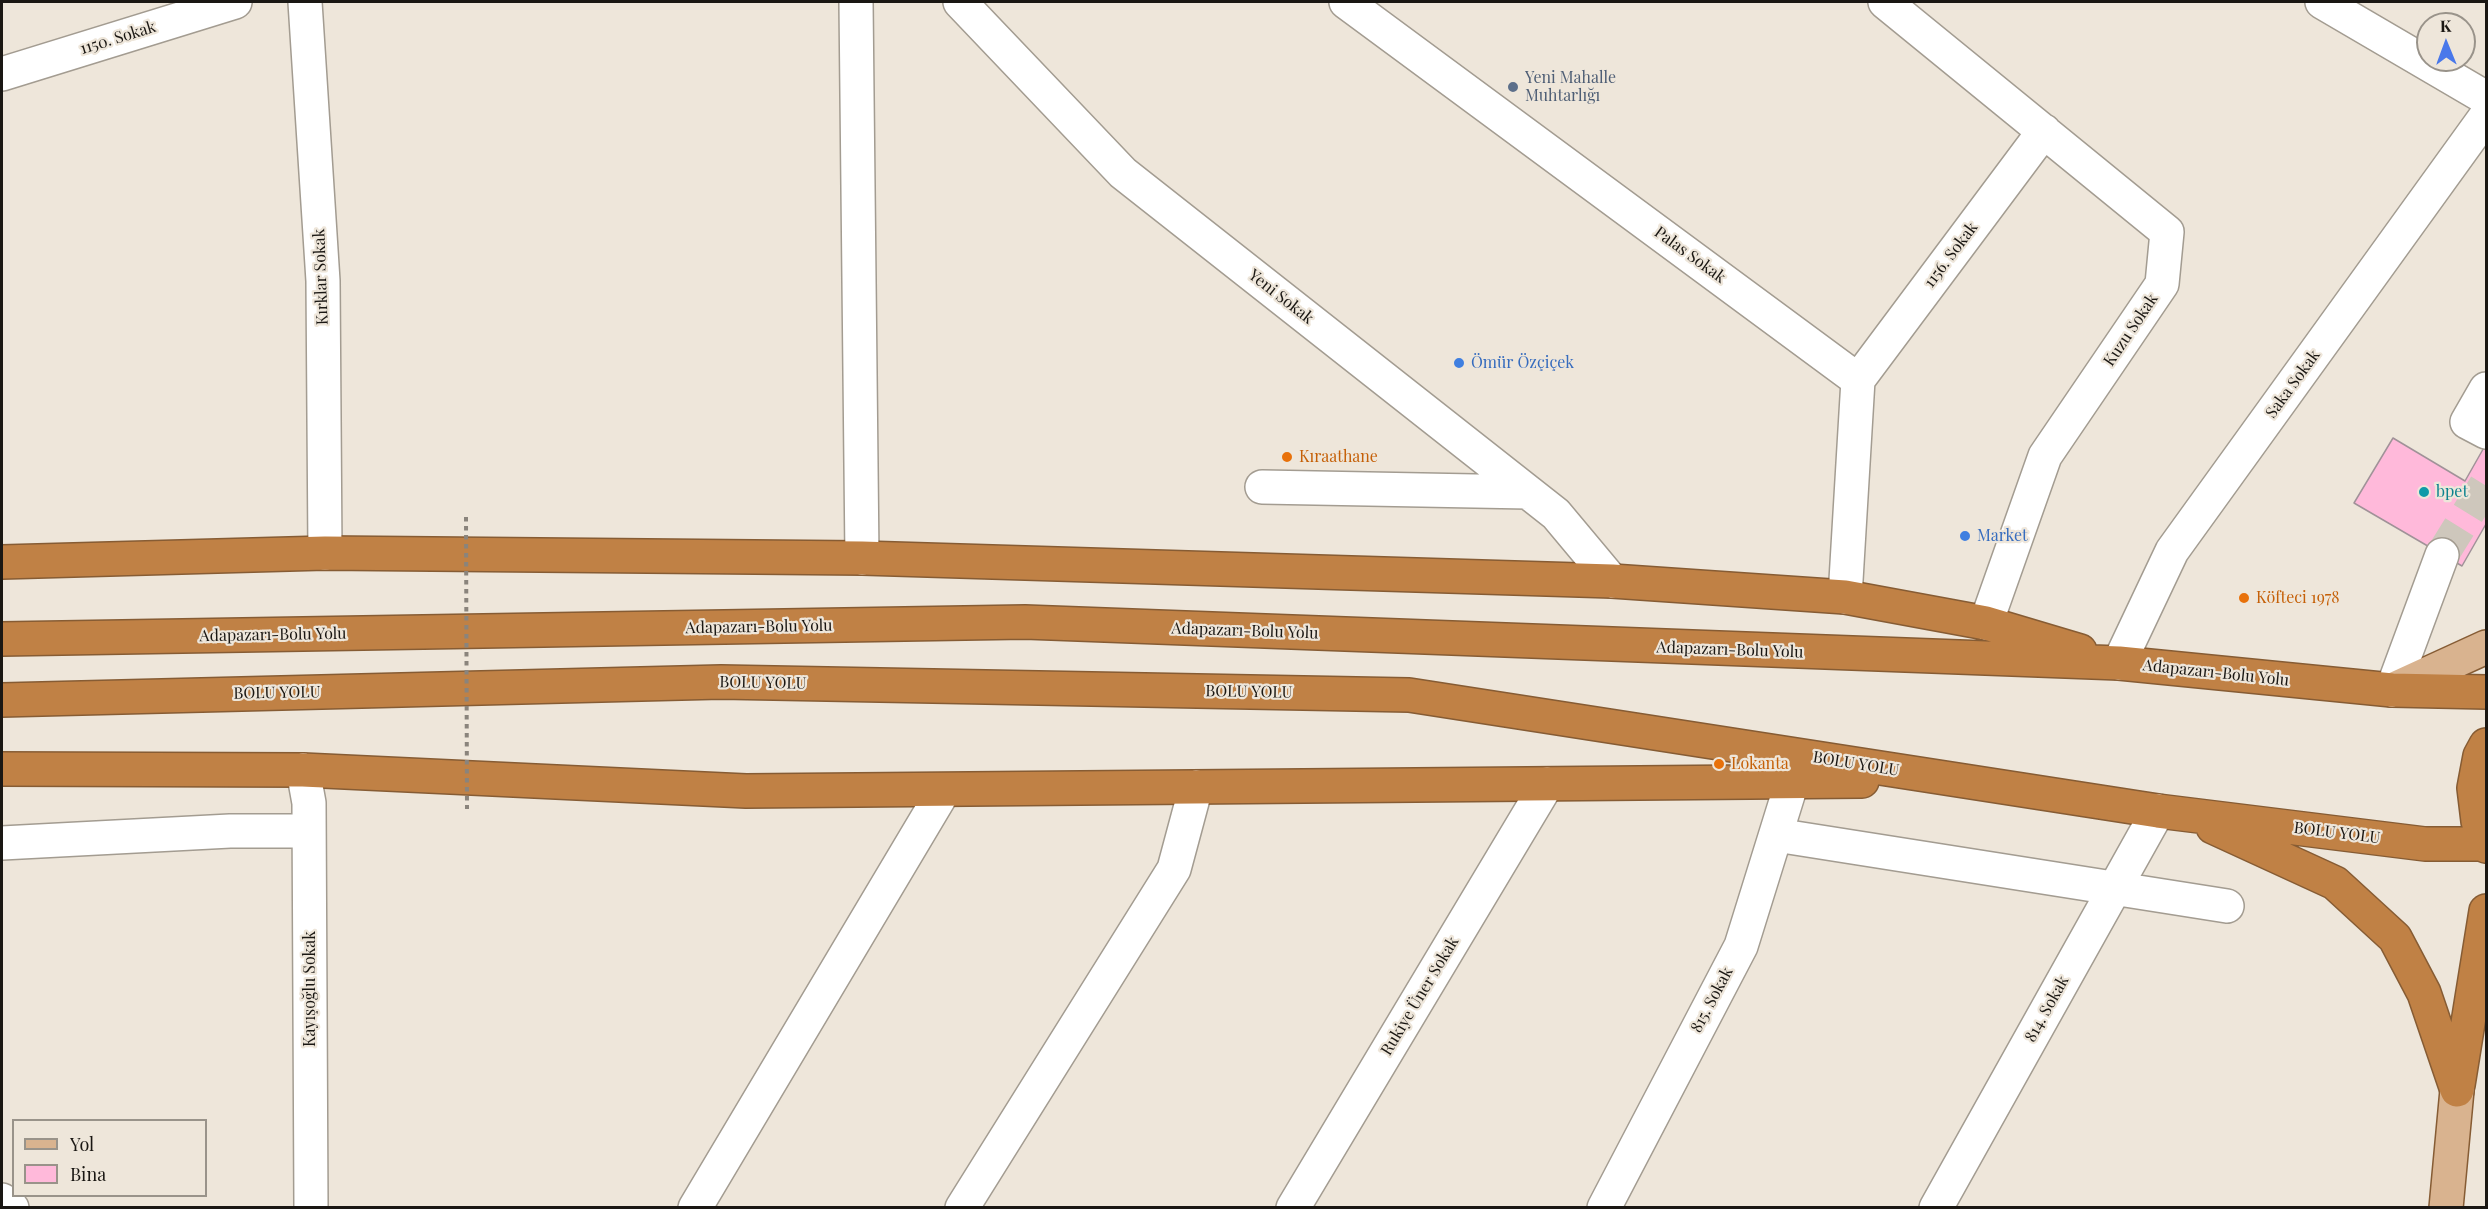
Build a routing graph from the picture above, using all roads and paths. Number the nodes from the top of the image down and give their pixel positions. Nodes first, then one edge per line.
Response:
1 (235, 2) edge
2 (305, 2) edge
3 (856, 2) edge
4 (960, 2) edge
5 (1346, 2) edge
6 (1885, 2) edge
7 (2322, 2) edge
8 (2, 74) edge
9 (2487, 98) edge
10 (2487, 117) edge
11 (2044, 131) junction
12 (1858, 380) junction
13 (2487, 389) edge
14 (2487, 432) edge
15 (1262, 487) dead end
16 (1528, 492) junction
17 (466, 517) dead end
18 (325, 553) junction
19 (2442, 555) tunnel mouth
20 (862, 558) junction
21 (2, 562) edge
22 (1612, 581) junction
23 (1845, 597) junction
24 (1986, 623) junction
25 (2, 639) edge
26 (2487, 647) edge
27 (2119, 663) junction
28 (2392, 690) junction
29 (2487, 692) edge
30 (2, 700) edge
31 (2487, 745) edge
32 (2, 769) edge
33 (303, 770) junction
34 (1962, 780) junction
35 (1792, 782) junction
36 (1547, 784) junction
37 (1196, 787) junction
38 (944, 790) junction
39 (468, 809) dead end
40 (2171, 813) junction
41 (309, 831) junction
42 (1776, 835) junction
43 (2, 843) edge
44 (2486, 845) edge
45 (2114, 889) junction
46 (2227, 906) dead end
47 (2487, 910) edge
48 (2457, 1090) junction
49 (2, 1200) edge
50 (12, 1208) edge
51 (311, 1208) edge
52 (695, 1208) edge
53 (962, 1208) edge
54 (1293, 1208) edge
55 (1604, 1208) edge
56 (1936, 1208) edge
57 (2446, 1208) edge

1 - 8 street, 1150. Sokak
2 - 18 street, Kırklar Sokak
3 - 20 street
4 - 16 street, Yeni Sokak
5 - 12 street, Palas Sokak
6 - 11 street, Kuzu Sokak
7 - 9 street
10 - 27 street, Saka Sokak
11 - 12 street, 1156. Sokak
11 - 24 street, Kuzu Sokak
12 - 23 street
13 - 14 street
15 - 16 street
16 - 22 street, Yeni Sokak
17 - 39 path, bridge
18 - 20 highway
18 - 21 highway
19 - 28 street
20 - 22 highway
22 - 23 highway
23 - 24 highway
24 - 27 highway
25 - 27 highway, Adapazarı-Bolu Yolu
26 - 28 main road
27 - 28 highway, Adapazarı-Bolu Yolu
28 - 29 highway, Adapazarı-Bolu Yolu
30 - 34 highway, BOLU YOLU
31 - 44 highway
32 - 33 highway
33 - 38 highway
33 - 41 street, Kayışoğlu Sokak
34 - 35 highway
34 - 40 highway, BOLU YOLU
35 - 36 highway
35 - 42 street, 815. Sokak
36 - 37 highway
36 - 54 street, Rukiye Üner Sokak
37 - 38 highway
37 - 53 street
38 - 52 street
40 - 44 highway, BOLU YOLU
40 - 45 street, 814. Sokak
40 - 48 highway
41 - 43 street
41 - 51 street, Kayışoğlu Sokak
42 - 45 street
42 - 55 street, 815. Sokak
45 - 46 street
45 - 56 street, 814. Sokak
47 - 48 highway
48 - 57 main road
49 - 50 street

